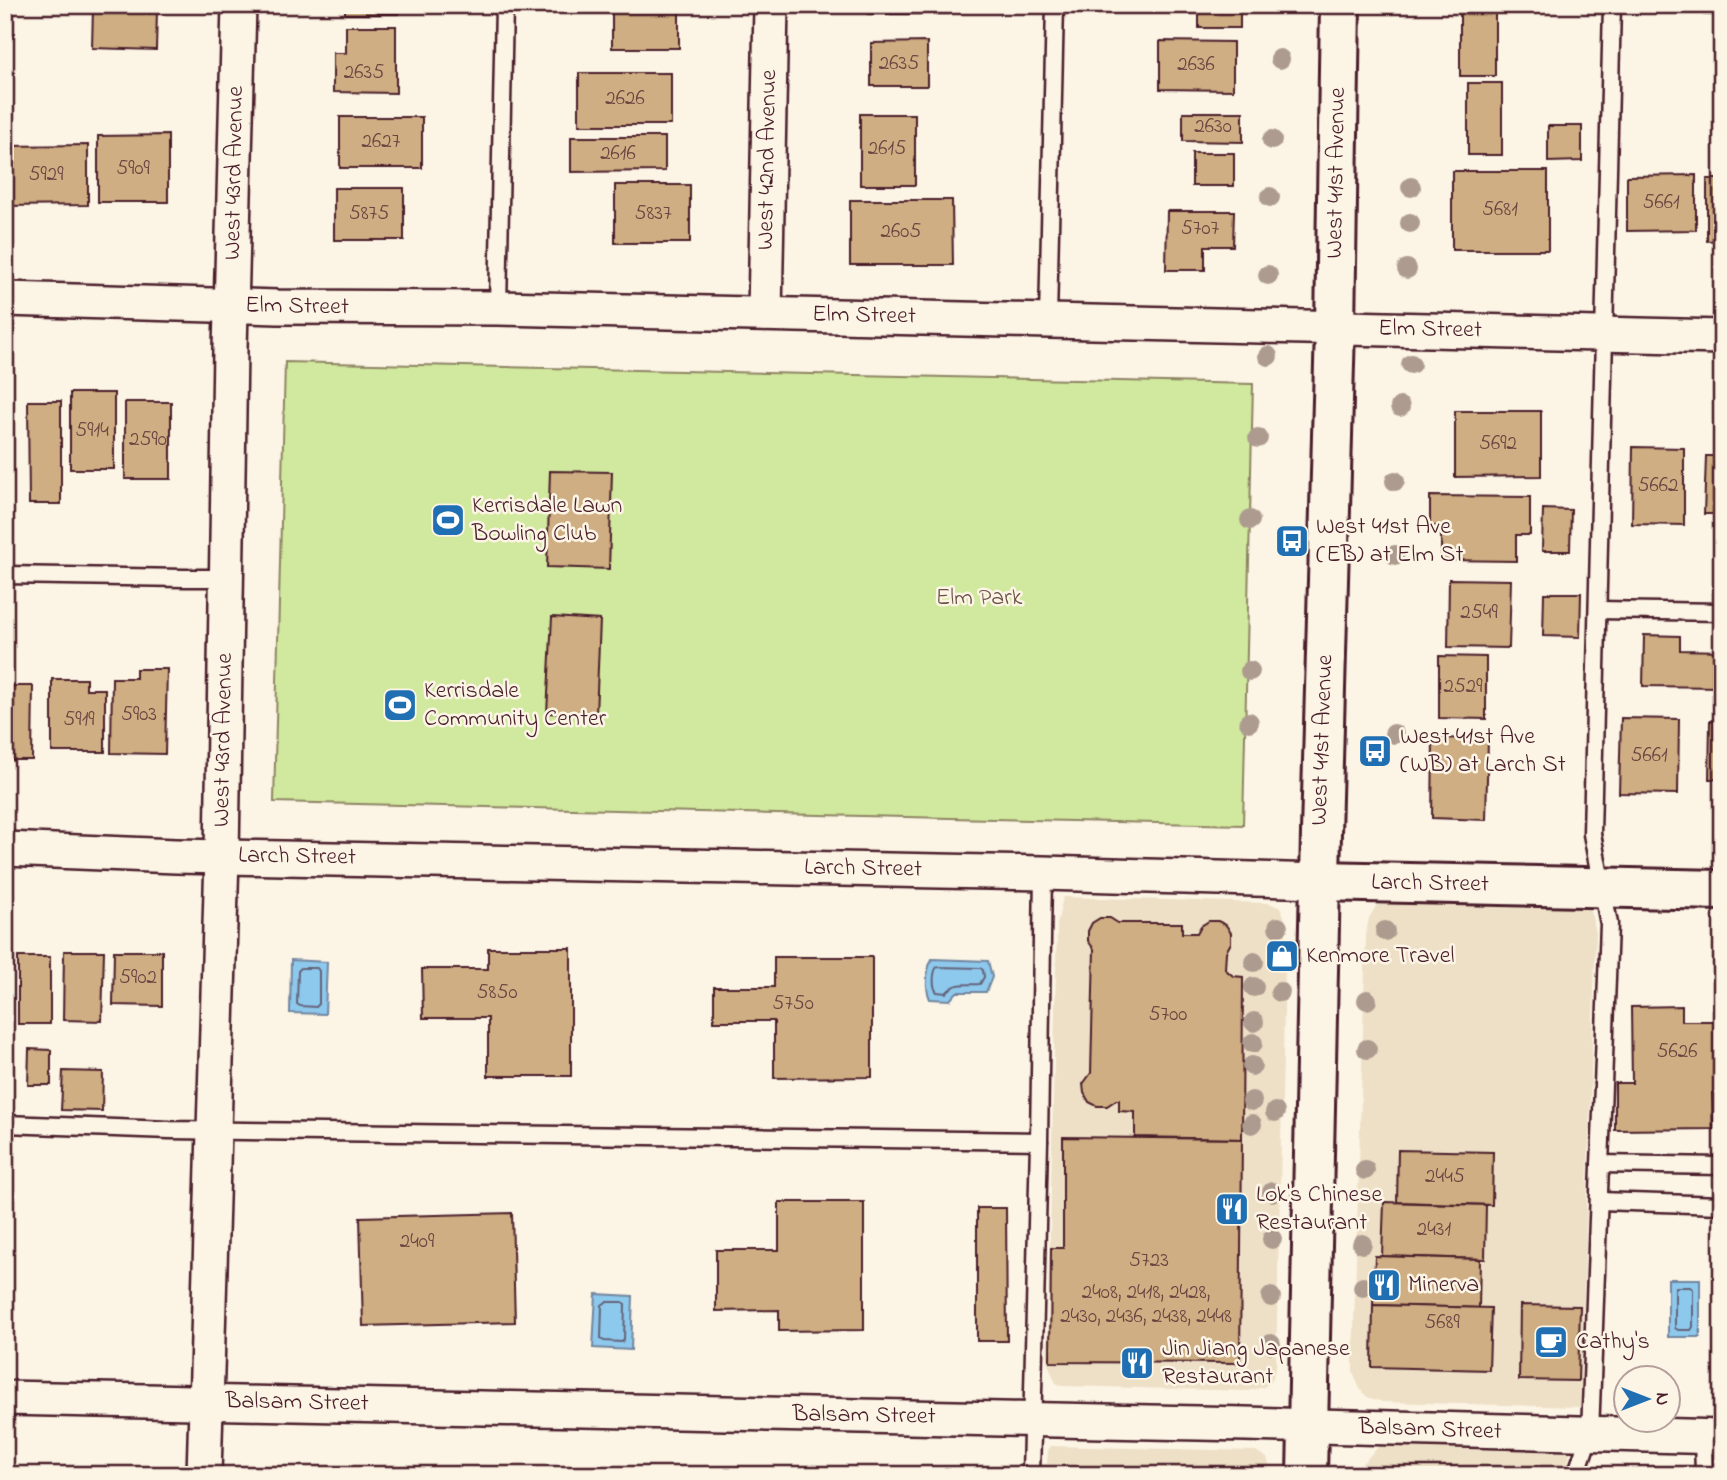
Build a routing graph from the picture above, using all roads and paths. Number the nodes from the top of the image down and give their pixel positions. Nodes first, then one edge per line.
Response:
1 (239, 5) edge
2 (504, 5) edge
3 (771, 5) edge
4 (1055, 5) edge
5 (1340, 5) edge
6 (1612, 5) edge
7 (1704, 5) edge
8 (1722, 6) edge
9 (5, 299) edge
10 (231, 306) junction
11 (498, 307) junction
12 (765, 314) junction
13 (1048, 320) junction
14 (1335, 328) junction
15 (1604, 334) junction
16 (1722, 337) edge
17 (5, 575) edge
18 (227, 578) junction
19 (1598, 610) junction
20 (1722, 612) edge
21 (5, 849) edge
22 (222, 856) junction
23 (1043, 873) junction
24 (1320, 881) junction
25 (1602, 888) junction
26 (1722, 890) edge
27 (5, 1124) edge
28 (214, 1130) junction
29 (1040, 1141) junction
30 (1600, 1164) junction
31 (1722, 1166) edge
32 (1599, 1201) junction
33 (1722, 1205) edge
34 (5, 1398) edge
35 (205, 1402) junction
36 (1033, 1420) junction
37 (1307, 1426) junction
38 (1590, 1434) junction
39 (1712, 1437) edge
40 (204, 1475) edge
41 (1031, 1475) edge
42 (1307, 1475) edge
43 (1576, 1475) edge
44 (1704, 1475) edge

1 - 10 street, West 43rd Avenue
2 - 11 lane
3 - 12 street, West 42nd Avenue
4 - 13 lane
5 - 14 main road, West 41st Avenue
6 - 15 lane
7 - 8 lane
9 - 10 street, Elm Street
10 - 11 street, Elm Street
10 - 18 street, West 43rd Avenue
11 - 12 street, Elm Street
12 - 13 street, Elm Street
13 - 14 street, Elm Street
14 - 15 street, Elm Street
14 - 24 main road, West 41st Avenue
15 - 16 street, Elm Street
15 - 19 lane
17 - 18 lane
18 - 22 street, West 43rd Avenue
19 - 20 lane
19 - 25 lane
21 - 22 street, Larch Street
22 - 23 street, Larch Street
22 - 28 street, West 43rd Avenue
23 - 24 street, Larch Street
23 - 29 lane
24 - 25 main road, Larch Street
24 - 37 main road, West 41st Avenue
25 - 26 main road, Larch Street
25 - 30 lane
27 - 28 lane
28 - 29 lane
28 - 35 street, West 43rd Avenue
29 - 36 lane
30 - 31 lane
30 - 32 lane
32 - 33 lane
32 - 38 lane
34 - 35 street, Balsam Street
35 - 36 street, Balsam Street
35 - 40 street, West 43rd Avenue
36 - 37 street, Balsam Street
36 - 41 lane
37 - 38 street, Balsam Street
37 - 42 main road, West 41st Avenue
38 - 39 street, Balsam Street
38 - 43 lane
39 - 44 lane

